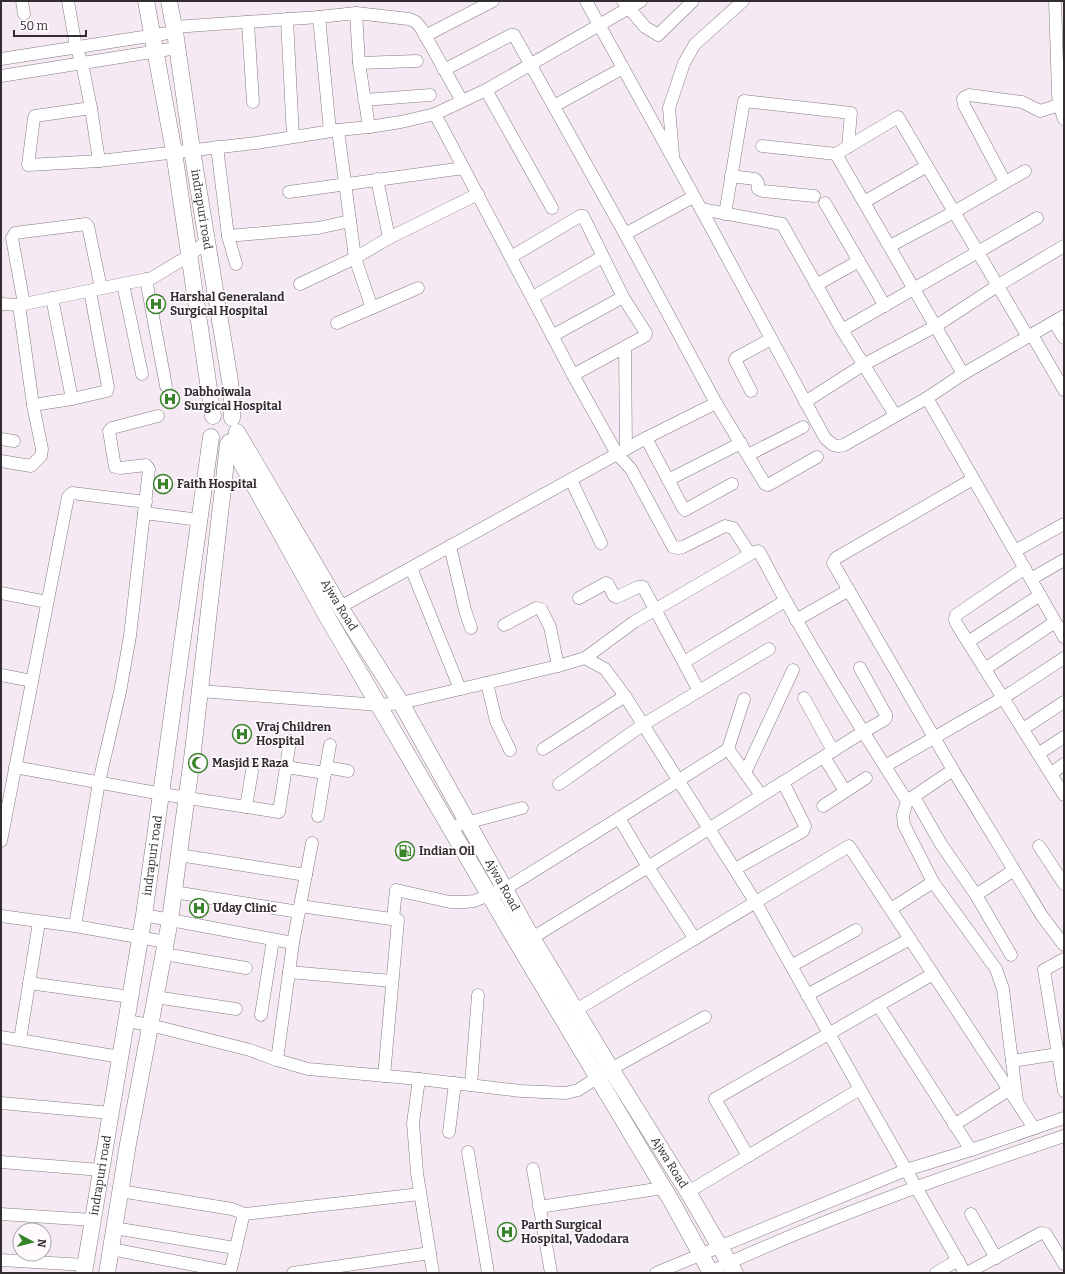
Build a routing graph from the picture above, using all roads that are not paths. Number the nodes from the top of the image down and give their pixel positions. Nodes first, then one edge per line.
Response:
1 (22, 1) edge
2 (68, 1) edge
3 (146, 1) edge
4 (169, 1) edge
5 (493, 1) edge
6 (586, 1) edge
7 (641, 1) edge
8 (743, 1) edge
9 (1055, 1) edge
10 (688, 3) edge
11 (626, 4) edge
12 (356, 13) junction
13 (24, 14) dead end
14 (319, 17) junction
15 (287, 19) junction
16 (248, 22) junction
17 (599, 25) junction
18 (174, 29) junction
19 (152, 35) junction
20 (425, 36) junction
21 (76, 47) junction
22 (177, 48) junction
23 (156, 52) junction
24 (1, 59) edge
25 (417, 61) dead end
26 (82, 63) junction
27 (360, 63) junction
28 (530, 64) junction
29 (623, 68) junction
30 (444, 70) junction
31 (1, 76) edge
32 (1061, 84) edge
33 (486, 90) junction
34 (430, 95) dead end
35 (364, 100) junction
36 (462, 101) junction
37 (253, 102) dead end
38 (1059, 105) junction
39 (554, 106) junction
40 (91, 108) junction
41 (435, 114) junction
42 (1064, 119) edge
43 (369, 127) junction
44 (334, 130) junction
45 (293, 137) junction
46 (762, 146) dead end
47 (218, 147) junction
48 (848, 147) junction
49 (192, 150) junction
50 (174, 152) junction
51 (836, 154) junction
52 (673, 159) junction
53 (99, 160) junction
54 (927, 166) junction
55 (464, 168) junction
56 (1025, 171) dead end
57 (731, 176) junction
58 (377, 179) junction
59 (1005, 182) junction
60 (345, 185) junction
61 (289, 192) dead end
62 (478, 194) junction
63 (694, 197) junction
64 (864, 202) junction
65 (552, 208) dead end
66 (701, 210) junction
67 (954, 212) junction
68 (724, 214) junction
69 (1037, 218) dead end
70 (350, 220) junction
71 (624, 234) junction
72 (228, 236) junction
73 (389, 238) junction
74 (207, 241) junction
75 (890, 246) junction
76 (1064, 246) edge
77 (977, 252) junction
78 (190, 255) junction
79 (511, 257) junction
80 (602, 257) junction
81 (355, 258) junction
82 (859, 261) junction
83 (236, 264) dead end
84 (146, 279) junction
85 (124, 284) junction
86 (300, 284) dead end
87 (816, 285) junction
88 (997, 286) junction
89 (418, 288) dead end
90 (95, 289) junction
91 (914, 289) junction
92 (533, 297) junction
93 (623, 297) junction
94 (52, 298) junction
95 (1, 304) edge
96 (21, 304) junction
97 (885, 306) junction
98 (372, 308) junction
99 (1059, 319) edge
100 (337, 323) dead end
101 (936, 326) junction
102 (842, 330) junction
103 (552, 336) junction
104 (1030, 336) junction
105 (771, 338) junction
106 (1064, 338) edge
107 (625, 347) junction
108 (863, 365) junction
109 (142, 374) dead end
110 (963, 374) junction
111 (573, 375) junction
112 (166, 386) dead end
113 (1064, 390) edge
114 (751, 391) dead end
115 (927, 398) junction
116 (72, 399) junction
117 (805, 402) junction
118 (716, 403) junction
119 (33, 405) junction
120 (895, 415) junction
121 (158, 416) dead end
122 (213, 416) junction
123 (803, 427) dead end
124 (232, 434) junction
125 (211, 437) junction
126 (646, 438) junction
127 (1, 439) edge
128 (14, 441) dead end
129 (741, 443) junction
130 (622, 452) junction
131 (748, 455) junction
132 (817, 457) dead end
133 (1, 461) edge
134 (974, 479) junction
135 (571, 480) junction
136 (668, 480) junction
137 (732, 484) dead end
138 (145, 508) junction
139 (200, 520) junction
140 (1064, 524) edge
141 (602, 543) dead end
142 (450, 546) junction
143 (1015, 551) junction
144 (750, 554) junction
145 (1064, 560) edge
146 (411, 568) junction
147 (1025, 568) junction
148 (1031, 579) junction
149 (849, 590) junction
150 (1, 593) edge
151 (1040, 595) junction
152 (579, 598) dead end
153 (785, 600) junction
154 (47, 602) junction
155 (340, 607) junction
156 (656, 609) junction
157 (796, 620) junction
158 (1055, 622) junction
159 (504, 625) dead end
160 (471, 628) dead end
161 (1064, 637) edge
162 (968, 642) junction
163 (769, 650) dead end
164 (585, 658) junction
165 (1064, 658) edge
166 (684, 662) junction
167 (558, 666) junction
168 (860, 668) dead end
169 (985, 668) junction
170 (793, 670) dead end
171 (1, 675) edge
172 (32, 680) junction
173 (487, 683) junction
174 (460, 689) junction
175 (699, 691) junction
176 (200, 692) junction
177 (625, 696) junction
178 (804, 698) dead end
179 (1003, 698) junction
180 (744, 699) dead end
181 (1064, 702) edge
182 (402, 703) junction
183 (379, 705) junction
184 (644, 724) junction
185 (1023, 729) junction
186 (863, 732) junction
187 (1064, 737) edge
188 (935, 738) junction
189 (290, 741) dead end
190 (330, 745) dead end
191 (728, 749) junction
192 (510, 750) dead end
193 (543, 750) dead end
194 (828, 754) junction
195 (1038, 754) junction
196 (1064, 764) edge
197 (885, 766) junction
198 (15, 767) junction
199 (286, 767) junction
200 (326, 770) junction
201 (953, 770) junction
202 (348, 771) dead end
203 (252, 772) dead end
204 (745, 773) junction
205 (1050, 774) junction
206 (866, 778) dead end
207 (679, 779) junction
208 (99, 782) junction
209 (783, 782) junction
210 (559, 784) dead end
211 (845, 791) junction
212 (162, 794) junction
213 (761, 795) junction
214 (1064, 795) edge
215 (186, 798) junction
216 (910, 799) junction
217 (823, 806) dead end
218 (246, 807) junction
219 (522, 808) dead end
220 (318, 816) dead end
221 (620, 818) junction
222 (468, 822) junction
223 (450, 827) junction
224 (708, 828) junction
225 (1, 841) edge
226 (312, 843) dead end
227 (1039, 846) dead end
228 (179, 855) junction
229 (648, 867) junction
230 (735, 870) junction
231 (1014, 870) junction
232 (306, 875) junction
233 (933, 882) junction
234 (1064, 884) edge
235 (505, 889) junction
236 (174, 892) junction
237 (490, 895) junction
238 (976, 895) junction
239 (756, 903) junction
240 (299, 909) junction
241 (891, 909) junction
242 (144, 915) junction
243 (1, 916) edge
244 (393, 919) junction
245 (170, 920) junction
246 (39, 922) junction
247 (75, 926) junction
248 (856, 930) dead end
249 (141, 937) junction
250 (532, 938) junction
251 (694, 939) junction
252 (910, 939) junction
253 (273, 940) junction
254 (293, 944) junction
255 (1064, 945) edge
256 (165, 948) junction
257 (1011, 955) dead end
258 (1064, 959) edge
259 (791, 966) junction
260 (246, 968) dead end
261 (289, 972) junction
262 (933, 974) junction
263 (392, 982) junction
264 (29, 983) junction
265 (807, 994) junction
266 (478, 995) dead end
267 (131, 996) junction
268 (156, 997) junction
269 (878, 1005) junction
270 (236, 1009) dead end
271 (576, 1010) junction
272 (261, 1015) dead end
273 (705, 1017) dead end
274 (127, 1021) junction
275 (150, 1025) junction
276 (829, 1034) junction
277 (1, 1037) edge
278 (20, 1040) junction
279 (1058, 1054) junction
280 (120, 1057) junction
281 (277, 1060) junction
282 (1012, 1061) junction
283 (605, 1074) junction
284 (384, 1076) junction
285 (419, 1078) junction
286 (455, 1083) junction
287 (471, 1085) junction
288 (860, 1089) junction
289 (1010, 1089) junction
290 (1064, 1090) edge
291 (1017, 1101) junction
292 (1, 1103) edge
293 (111, 1113) junction
294 (1064, 1118) edge
295 (954, 1125) junction
296 (1034, 1128) junction
297 (448, 1132) dead end
298 (1064, 1136) edge
299 (971, 1150) junction
300 (468, 1152) dead end
301 (748, 1156) junction
302 (1, 1162) edge
303 (533, 1169) dead end
304 (101, 1170) junction
305 (906, 1170) junction
306 (915, 1187) junction
307 (663, 1188) junction
308 (120, 1191) junction
309 (688, 1192) junction
310 (420, 1194) junction
311 (539, 1207) junction
312 (1, 1214) edge
313 (245, 1214) junction
314 (971, 1214) dead end
315 (93, 1220) junction
316 (114, 1228) junction
317 (720, 1246) junction
318 (235, 1248) junction
319 (111, 1249) junction
320 (430, 1253) junction
321 (702, 1255) junction
322 (996, 1258) junction
323 (1, 1260) edge
324 (958, 1260) junction
325 (1064, 1264) edge
326 (732, 1268) edge
327 (85, 1269) edge
328 (230, 1272) edge
329 (107, 1273) edge
330 (293, 1273) edge
331 (433, 1273) edge
332 (488, 1273) edge
333 (551, 1273) edge
334 (656, 1273) edge
335 (710, 1273) edge
336 (936, 1273) edge
337 (966, 1273) edge

1 - 13 street
2 - 21 street
3 - 19 main road, indrapuri road
4 - 18 main road, indrapuri road
5 - 20 street
6 - 17 street
7 - 11 street
8 - 52 street
9 - 32 street
10 - 11 street
11 - 17 street
12 - 14 street
12 - 20 street
12 - 27 street
14 - 15 street
14 - 44 street
15 - 16 street
15 - 45 street
16 - 18 street
16 - 37 street
17 - 28 street
17 - 29 street
18 - 19 street
18 - 22 main road, indrapuri road
19 - 21 street
19 - 23 main road, indrapuri road
20 - 30 street
21 - 24 street
21 - 26 street
22 - 23 street
22 - 49 main road, indrapuri road
23 - 26 street
23 - 50 main road, indrapuri road
25 - 27 street
26 - 31 street
26 - 40 street
27 - 35 street
28 - 30 street
28 - 33 street
28 - 39 street
29 - 39 street
29 - 52 street
30 - 36 street
32 - 38 street
33 - 36 street
33 - 65 street
34 - 35 street
35 - 43 street
36 - 41 street
38 - 42 street
38 - 59 street
39 - 71 street
40 - 53 street
40 - 53 street
41 - 43 street
41 - 55 street
43 - 44 street
44 - 45 street
44 - 60 street
45 - 47 street
46 - 51 street
47 - 49 street
47 - 72 street
48 - 51 street
48 - 54 street
48 - 57 street
49 - 50 street
49 - 74 main road, indrapuri road
50 - 53 street
50 - 78 main road, indrapuri road
51 - 64 street
52 - 63 street
54 - 64 street
54 - 67 street
55 - 58 street
55 - 62 street
56 - 59 street
57 - 68 street
57 - 82 street
58 - 60 street
58 - 73 street
59 - 67 street
60 - 61 street
60 - 70 street
62 - 73 street
62 - 79 street
63 - 66 street
63 - 71 street
64 - 75 street
66 - 68 street
66 - 105 street
67 - 75 street
67 - 77 street
68 - 87 street
69 - 77 street
70 - 72 street
70 - 81 street
71 - 118 street
72 - 83 street
73 - 81 street
74 - 78 street
74 - 124 main road, indrapuri road
75 - 91 street
76 - 88 street
77 - 88 street
77 - 91 street
78 - 84 street
78 - 122 main road, indrapuri road
79 - 80 street
79 - 92 street
80 - 92 street
80 - 93 street
81 - 86 street
81 - 98 street
82 - 87 street
82 - 97 street
84 - 85 street
84 - 112 street
85 - 90 street
85 - 109 street
87 - 102 street
88 - 101 street
88 - 104 street
89 - 98 street
90 - 94 street
90 - 96 street
90 - 116 street
91 - 97 street
91 - 101 street
92 - 103 street
93 - 103 street
93 - 107 street
94 - 96 street
94 - 116 street
95 - 96 street
96 - 119 street
97 - 102 street
98 - 100 street
99 - 104 street
99 - 106 street
101 - 108 street
101 - 110 street
102 - 108 street
103 - 111 street
104 - 110 street
104 - 113 street
105 - 114 street
105 - 117 street
107 - 111 street
107 - 130 street
108 - 117 street
108 - 120 street
110 - 115 street
111 - 130 street
115 - 120 street
115 - 134 street
116 - 119 street
117 - 120 street
118 - 126 street
118 - 129 street
119 - 133 street
121 - 138 street
122 - 124 main road
122 - 125 main road
123 - 131 street
124 - 125 main road
124 - 155 main road, Ajwa Road
124 - 176 main road, indrapuri road
124 - 183 main road, Ajwa Road
125 - 139 main road, indrapuri road
126 - 130 street
126 - 136 street
127 - 128 street
129 - 131 street
129 - 136 street
130 - 135 street
130 - 144 street
131 - 132 street
134 - 143 street
134 - 149 street
135 - 141 street
135 - 142 street
136 - 137 street
138 - 139 street
138 - 154 street
138 - 208 street
139 - 212 main road, indrapuri road
140 - 143 street
142 - 146 street
142 - 160 street
143 - 147 street
144 - 153 street
144 - 156 street
145 - 148 street
146 - 155 street
146 - 174 street
147 - 148 street
147 - 162 street
148 - 151 street
149 - 157 street
149 - 188 street
150 - 154 street
151 - 158 street
151 - 162 street
152 - 156 street
153 - 157 street
153 - 166 street
154 - 172 street
155 - 182 main road, Ajwa Road
156 - 164 street
156 - 166 street
157 - 186 street
158 - 161 street
158 - 169 street
159 - 167 street
162 - 169 street
163 - 175 street
164 - 167 street
164 - 177 street
165 - 179 street
166 - 175 street
167 - 173 street
168 - 186 street
169 - 179 street
170 - 204 street
171 - 172 street
172 - 198 street
173 - 174 street
173 - 192 street
174 - 182 street
175 - 184 street
176 - 183 street
176 - 215 main road, indrapuri road
177 - 184 street
177 - 193 street
178 - 194 street
179 - 185 street
179 - 188 street
180 - 191 street
181 - 185 street
182 - 183 street
182 - 222 main road, Ajwa Road
183 - 223 main road, Ajwa Road
184 - 207 street
184 - 210 street
185 - 195 street
186 - 194 street
186 - 197 street
187 - 195 street
188 - 197 street
188 - 201 street
189 - 199 street
190 - 200 street
191 - 204 street
191 - 207 street
194 - 209 street
194 - 211 street
195 - 205 street
196 - 205 street
197 - 216 street
198 - 208 street
198 - 225 street
199 - 200 street
199 - 218 street
200 - 202 street
200 - 220 street
201 - 216 street
201 - 231 street
203 - 218 street
204 - 213 street
205 - 214 street
206 - 211 street
207 - 221 street
207 - 224 street
208 - 212 street
208 - 247 street
209 - 213 street
209 - 230 street
211 - 217 street
212 - 215 street
212 - 242 main road, indrapuri road
213 - 224 street
215 - 218 street
215 - 228 main road, indrapuri road
216 - 233 street
216 - 238 street
219 - 222 street
221 - 229 street
221 - 235 street
222 - 223 street
222 - 235 main road, Ajwa Road
223 - 237 main road, Ajwa Road
224 - 229 street
224 - 230 street
226 - 232 street
227 - 234 street
228 - 232 street
228 - 236 main road, indrapuri road
229 - 250 street
229 - 251 street
230 - 239 street
231 - 238 street
231 - 255 street
232 - 240 street
233 - 241 street
233 - 282 street
235 - 237 street
235 - 250 main road, Ajwa Road
236 - 240 street
236 - 245 main road, indrapuri road
237 - 244 street
237 - 283 main road, Ajwa Road
238 - 257 street
239 - 241 street
239 - 251 street
239 - 259 street
240 - 244 street
240 - 254 street
241 - 252 street
242 - 245 street
242 - 249 main road, indrapuri road
243 - 246 street
244 - 263 street
245 - 253 street
245 - 256 main road, indrapuri road
246 - 247 street
246 - 264 street
247 - 249 street
248 - 259 street
249 - 256 street
249 - 267 main road, indrapuri road
250 - 271 main road, Ajwa Road
251 - 271 street
252 - 262 street
252 - 265 street
253 - 254 street
253 - 272 street
254 - 261 street
256 - 260 street
256 - 268 main road, indrapuri road
258 - 279 street
259 - 265 street
261 - 263 street
261 - 281 street
262 - 269 street
262 - 289 street
263 - 284 street
264 - 267 street
264 - 278 street
265 - 276 street
266 - 287 street
267 - 274 main road, indrapuri road
268 - 270 street
268 - 275 main road, indrapuri road
269 - 276 street
269 - 295 street
271 - 283 main road, Ajwa Road
273 - 283 street
274 - 275 street
274 - 280 main road, indrapuri road
275 - 281 street
275 - 308 main road, indrapuri road
276 - 288 street
276 - 301 street
277 - 278 street
278 - 280 street
279 - 282 street
279 - 290 street
280 - 293 main road, indrapuri road
281 - 284 street
282 - 291 street
283 - 287 street
283 - 307 main road, Ajwa Road
283 - 309 main road, Ajwa Road
284 - 285 street
285 - 286 street
285 - 310 street
286 - 287 street
286 - 297 street
288 - 301 street
288 - 305 street
289 - 291 street
289 - 295 street
291 - 296 street
292 - 293 street
293 - 304 main road, indrapuri road
294 - 296 street
295 - 299 street
296 - 299 street
298 - 306 street
299 - 305 street
300 - 332 street
301 - 309 street
302 - 304 street
303 - 311 street
304 - 315 main road, indrapuri road
305 - 306 street
305 - 317 street
306 - 324 street
306 - 326 street
307 - 311 street
307 - 321 main road, Ajwa Road
308 - 313 street
308 - 316 main road, indrapuri road
309 - 317 main road, Ajwa Road
310 - 313 street
310 - 320 street
311 - 333 street
312 - 315 street
313 - 318 street
314 - 322 street
315 - 327 main road, indrapuri road
316 - 318 street
316 - 319 main road, indrapuri road
317 - 321 street
317 - 326 main road, Ajwa Road
318 - 328 street
319 - 328 street
319 - 329 main road, indrapuri road
320 - 330 street
320 - 331 street
321 - 334 street
321 - 335 main road, Ajwa Road
322 - 325 street
322 - 337 street
323 - 327 street
324 - 336 street
324 - 337 street
326 - 335 street

